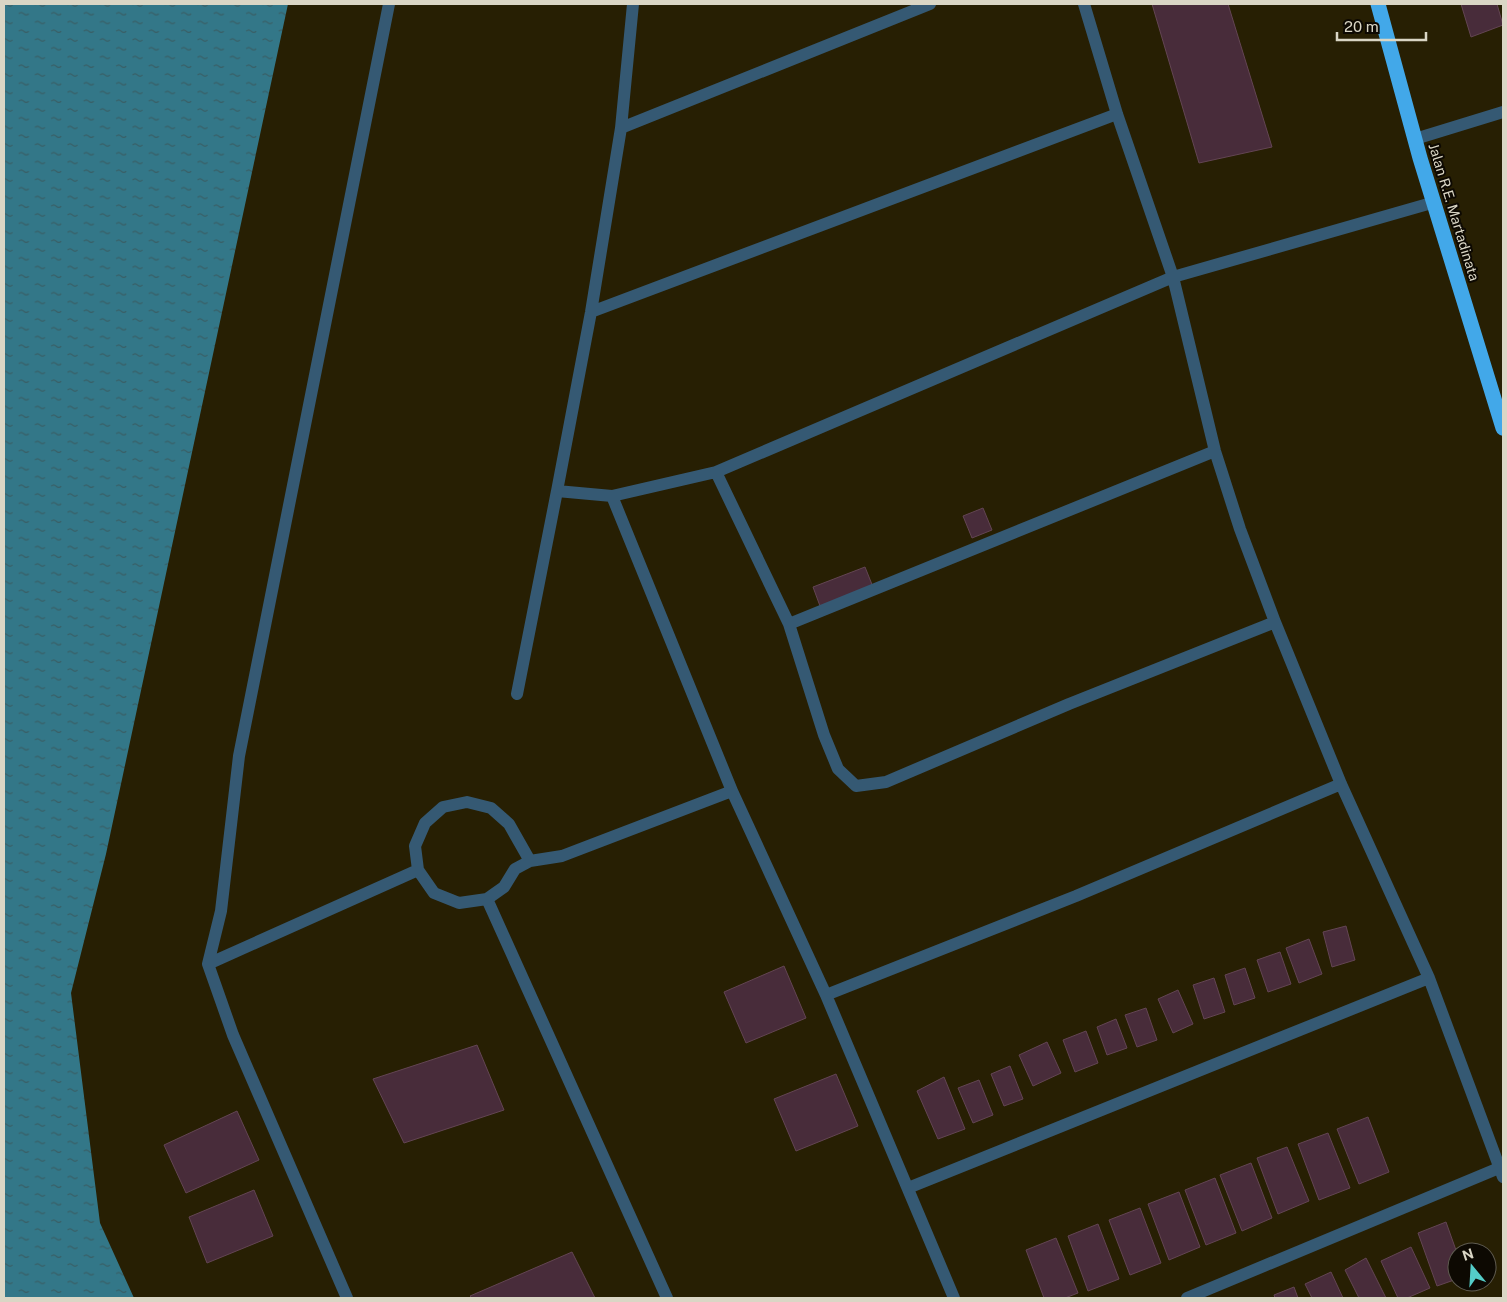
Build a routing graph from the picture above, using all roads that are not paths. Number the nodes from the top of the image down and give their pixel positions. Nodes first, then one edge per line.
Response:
1 (389, 4) edge
2 (634, 4) edge
3 (930, 4) edge
4 (1084, 4) edge
5 (1378, 4) edge
6 (1503, 112) edge
7 (1117, 114) junction
8 (620, 128) junction
9 (1415, 140) junction
10 (1435, 202) junction
11 (1174, 277) junction
12 (591, 312) junction
13 (1503, 428) edge
14 (1215, 451) junction
15 (716, 472) junction
16 (557, 491) junction
17 (612, 496) junction
18 (1275, 622) junction
19 (789, 624) junction
20 (517, 694) dead end
21 (1341, 784) junction
22 (732, 791) junction
23 (530, 861) junction
24 (418, 870) junction
25 (487, 899) junction
26 (208, 964) junction
27 (1429, 978) junction
28 (826, 995) junction
29 (1501, 1172) edge
30 (908, 1188) junction
31 (347, 1298) edge
32 (668, 1298) edge
33 (954, 1298) edge
34 (1187, 1298) edge

1 - 26 street
2 - 8 street
3 - 8 street
4 - 7 street
5 - 9 highway, Jalan R.E. Martadinata
6 - 9 street
7 - 11 street
7 - 12 street
8 - 12 street
9 - 10 highway, Jalan R.E. Martadinata
10 - 11 street
10 - 13 highway, Jalan R.E. Martadinata
11 - 14 street
11 - 15 street
12 - 16 street
14 - 18 street
14 - 19 street
15 - 17 street
15 - 19 street
16 - 17 street
16 - 20 street
17 - 22 street
18 - 19 street
18 - 21 street
21 - 27 street
21 - 28 street
22 - 23 street
22 - 28 street
23 - 24 street
23 - 25 street
24 - 25 street
24 - 26 street
25 - 32 street
26 - 31 street
27 - 29 street
27 - 30 street
28 - 30 street
29 - 34 street
30 - 33 street

